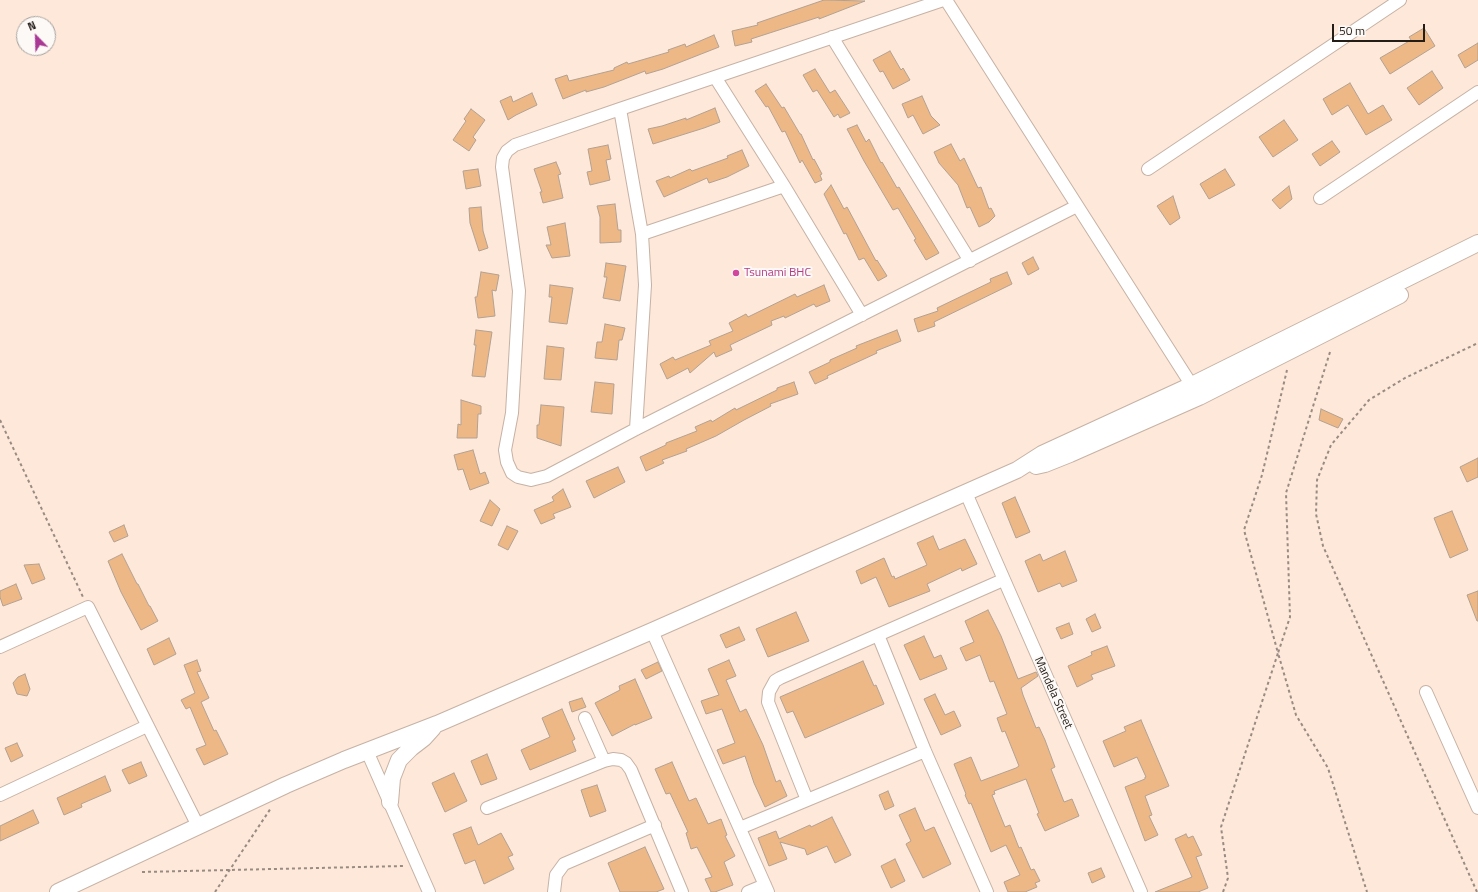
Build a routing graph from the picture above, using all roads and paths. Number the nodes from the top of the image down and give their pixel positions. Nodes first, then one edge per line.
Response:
1 (943, 0) edge
2 (946, 0) edge
3 (1400, 0) edge
4 (832, 37) junction
5 (715, 77) junction
6 (1478, 92) edge
7 (620, 109) junction
8 (1148, 170) dead end
9 (784, 186) junction
10 (1320, 198) dead end
11 (1077, 206) junction
12 (642, 234) junction
13 (1478, 243) edge
14 (1478, 254) edge
15 (970, 261) junction
16 (862, 315) junction
17 (1478, 343) edge
18 (1330, 352) dead end
19 (1287, 370) dead end
20 (1196, 391) junction
21 (0, 420) edge
22 (636, 429) junction
23 (966, 493) junction
24 (1003, 580) junction
25 (88, 607) junction
26 (652, 631) junction
27 (878, 635) junction
28 (0, 647) edge
29 (1278, 653) junction
30 (1426, 692) dead end
31 (585, 718) dead end
32 (437, 724) junction
33 (147, 726) junction
34 (367, 751) junction
35 (926, 751) junction
36 (604, 761) junction
37 (0, 795) edge
38 (807, 800) junction
39 (390, 802) junction
40 (273, 804) dead end
41 (487, 808) dead end
42 (1478, 808) edge
43 (655, 825) junction
44 (198, 826) junction
45 (740, 828) junction
46 (417, 866) junction
47 (230, 870) junction
48 (142, 872) dead end
49 (766, 888) edge
50 (1139, 891) edge
51 (58, 892) edge
52 (215, 892) edge
53 (429, 892) edge
54 (554, 892) edge
55 (682, 892) edge
56 (748, 892) edge
57 (988, 892) edge
58 (1223, 892) edge
59 (1367, 892) edge
60 (1477, 892) edge

1 - 4 street
2 - 11 street
3 - 8 street
4 - 5 street
4 - 15 street
5 - 7 street
5 - 9 street
6 - 10 street
7 - 12 street
7 - 22 street
9 - 12 street
9 - 16 street
11 - 15 street
11 - 20 street
12 - 22 street
13 - 20 main road
14 - 20 main road
15 - 16 street
16 - 22 street
17 - 60 path
18 - 29 path
19 - 29 path
20 - 23 main road
21 - 25 path
23 - 24 street, Mandela Street
23 - 26 main road
24 - 27 street
24 - 50 street, Mandela Street
25 - 28 street
25 - 33 street
26 - 32 main road
26 - 45 street
27 - 35 street
27 - 38 street
29 - 58 path
29 - 59 path
30 - 42 street
31 - 36 street
32 - 34 main road
32 - 39 main road
33 - 37 street
33 - 44 street
34 - 39 street
34 - 44 main road
35 - 38 street
35 - 57 street
36 - 41 street
36 - 43 street
38 - 45 street
39 - 46 street
40 - 47 path
43 - 54 street
43 - 55 street
44 - 51 main road
45 - 49 street
46 - 47 path
46 - 53 street
47 - 48 path
47 - 52 path
49 - 56 street

